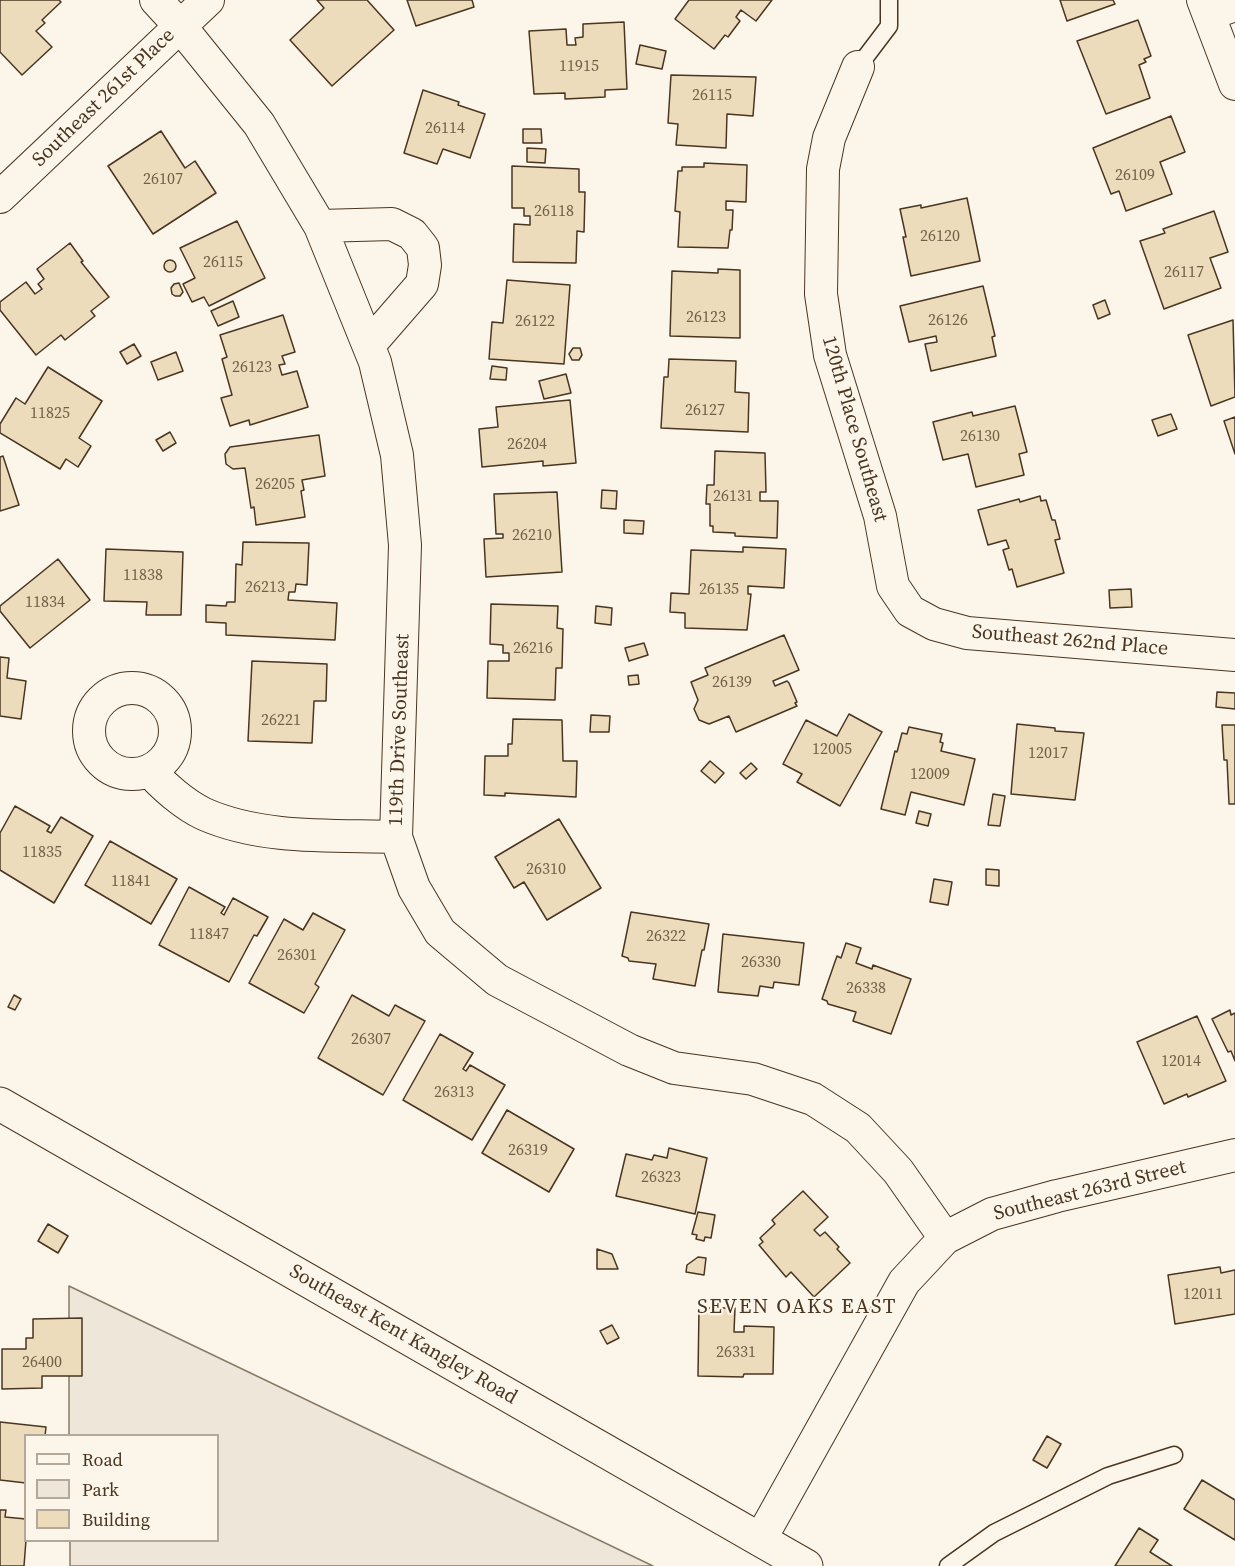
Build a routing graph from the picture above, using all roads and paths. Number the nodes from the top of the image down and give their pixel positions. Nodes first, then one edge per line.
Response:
1 (156, 0) edge
2 (208, 0) edge
3 (889, 0) edge
4 (1216, 6) edge
5 (180, 26) junction
6 (858, 67) joint
7 (1235, 84) edge
8 (0, 197) edge
9 (320, 226) junction
10 (369, 345) junction
11 (910, 611) joint
12 (1235, 656) edge
13 (150, 771) dead end
14 (396, 837) junction
15 (0, 1104) edge
16 (1235, 1155) edge
17 (945, 1238) junction
18 (1174, 1455) dead end
19 (760, 1540) junction
20 (806, 1566) edge
21 (948, 1566) edge

1 - 5 street, 119th Drive Southeast
2 - 5 street, Southeast 261st Place
3 - 6 lane
4 - 7 street
5 - 8 street, Southeast 261st Place
5 - 9 street, 119th Drive Southeast
6 - 11 street, 120th Place Southeast
9 - 10 street, 119th Drive Southeast
9 - 10 street
10 - 14 street, 119th Drive Southeast
11 - 12 street, Southeast 262nd Place
13 - 14 street
14 - 17 street, 119th Drive Southeast
15 - 19 main road, Southeast Kent Kangley Road
16 - 17 street, Southeast 263rd Street
17 - 19 street, Southeast 263rd Street
18 - 21 lane
19 - 20 main road, Southeast Kent Kangley Road

